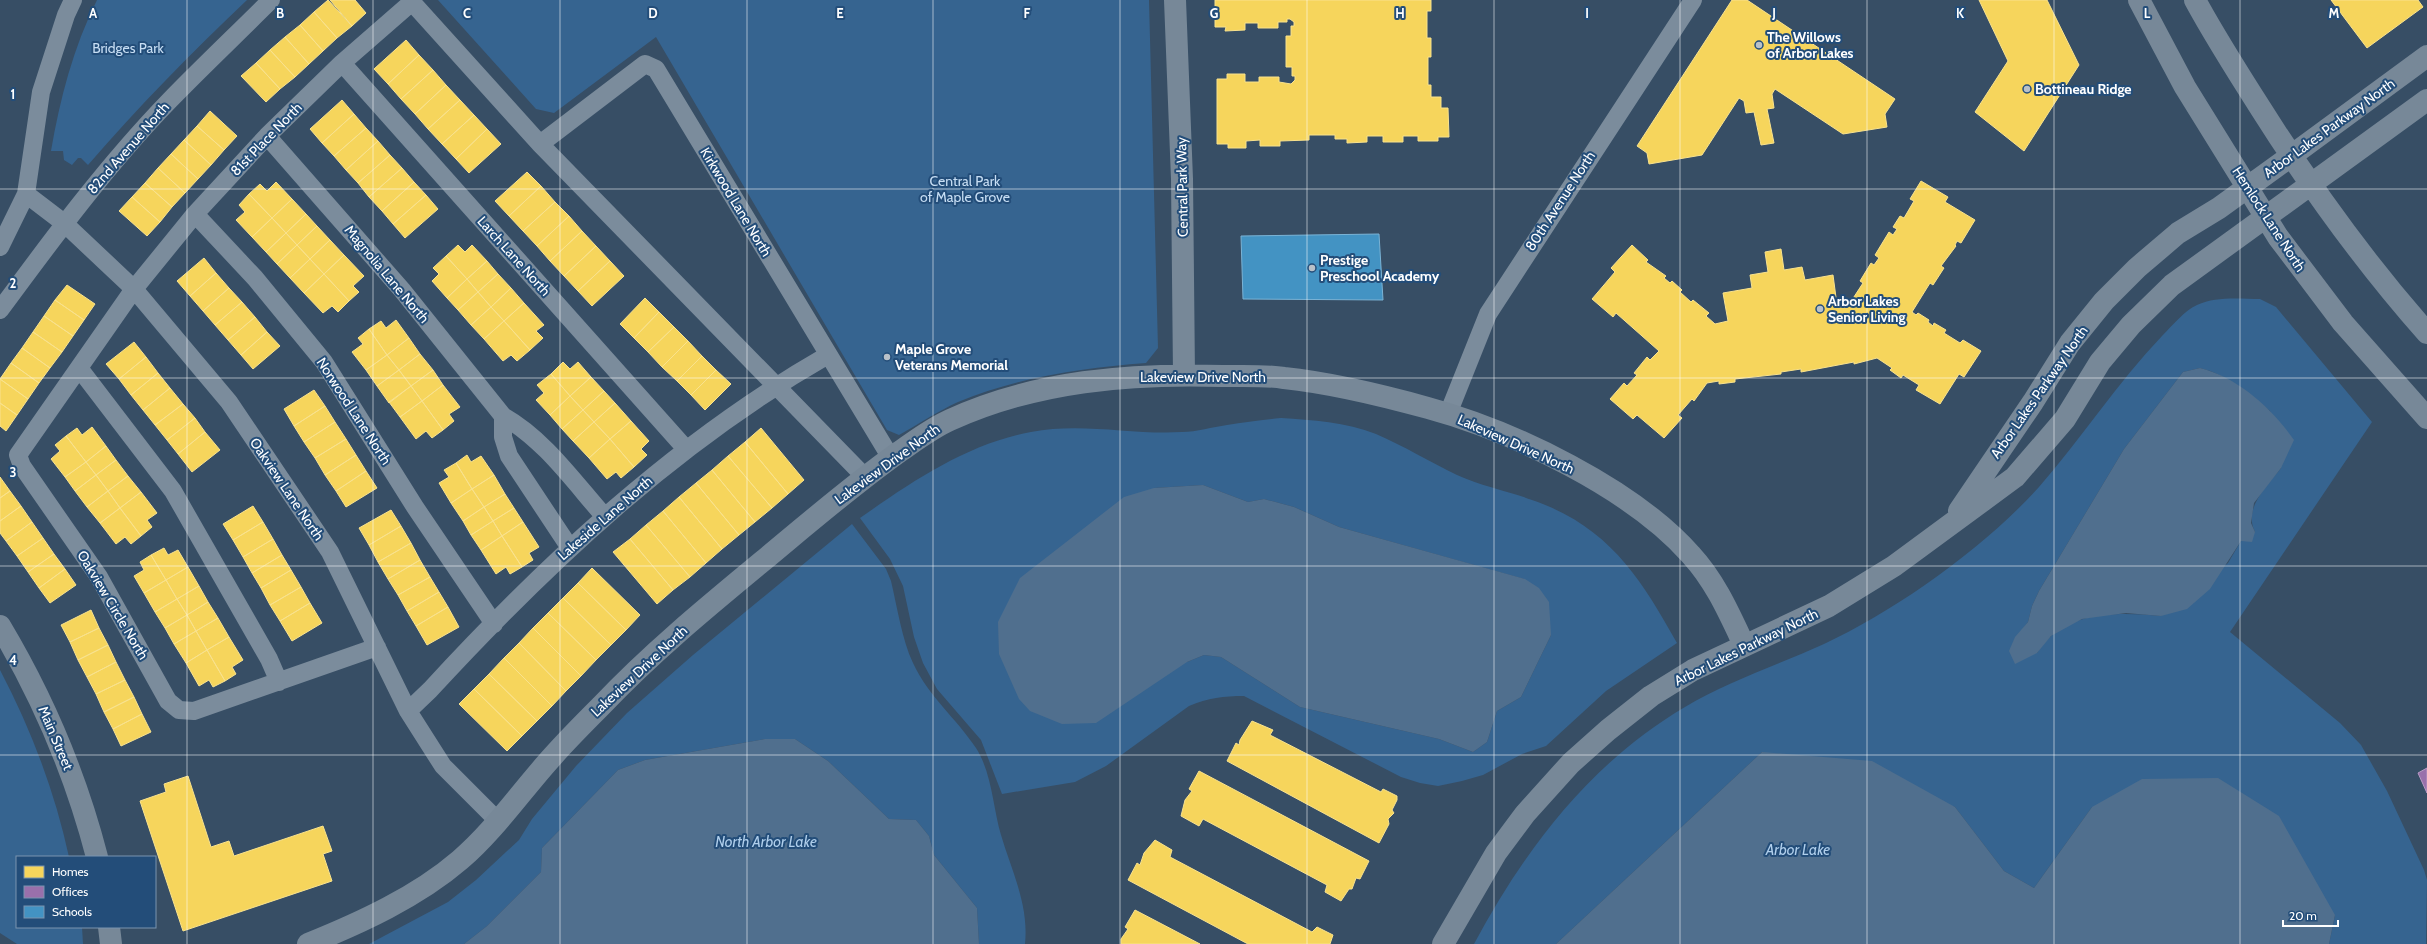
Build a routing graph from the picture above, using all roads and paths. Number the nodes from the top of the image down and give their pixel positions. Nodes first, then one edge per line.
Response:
1 (73, 0) edge
2 (271, 0) edge
3 (1175, 0) edge
4 (1693, 0) edge
5 (2139, 0) edge
6 (2195, 0) edge
7 (411, 1) edge
8 (2427, 56) edge
9 (342, 63) junction
10 (2427, 100) edge
11 (267, 136) junction
12 (540, 144) junction
13 (2292, 156) junction
14 (2311, 185) junction
15 (2247, 188) junction
16 (26, 194) junction
17 (195, 214) junction
18 (2266, 217) junction
19 (64, 223) junction
20 (0, 247) edge
21 (134, 290) junction
22 (0, 310) edge
23 (2427, 333) edge
24 (828, 356) junction
25 (78, 368) junction
26 (1184, 375) junction
27 (776, 385) junction
28 (1448, 414) junction
29 (503, 416) junction
30 (2427, 418) edge
31 (686, 449) junction
32 (891, 458) junction
33 (865, 476) junction
34 (605, 517) junction
35 (1952, 523) junction
36 (570, 548) junction
37 (494, 624) junction
38 (0, 626) edge
39 (1744, 645) junction
40 (377, 647) junction
41 (279, 682) junction
42 (408, 711) junction
43 (498, 821) junction
44 (97, 856) edge
45 (109, 928) edge
46 (112, 944) edge
47 (308, 944) edge
48 (1444, 944) edge

1 - 16 street
2 - 19 street, 82nd Avenue North
3 - 26 street, Central Park Way
4 - 28 street, 80th Avenue North
5 - 15 street, Hemlock Lane North
6 - 13 street
7 - 9 street, 81st Place North
7 - 12 street
8 - 13 street, Arbor Lakes Parkway North
9 - 11 street, 81st Place North
9 - 31 street, Larch Lane North
10 - 14 street, Arbor Lakes Parkway North
11 - 17 street, 81st Place North
11 - 29 street, Magnolia Lane North
12 - 24 street, Kirkwood Lane North
12 - 27 street
13 - 14 street
13 - 15 street, Arbor Lakes Parkway North
14 - 18 street, Arbor Lakes Parkway North
14 - 23 street
15 - 18 street, Hemlock Lane North
15 - 35 street, Arbor Lakes Parkway North
16 - 19 street, Oakview Lane North
16 - 20 street
17 - 21 street, 81st Place North
17 - 37 street, Norwood Lane North
18 - 30 street, Hemlock Lane North
18 - 35 street, Arbor Lakes Parkway North
19 - 21 street, Oakview Lane North
19 - 22 street, 82nd Avenue North
21 - 25 street, Oakview Circle North
21 - 40 street, Oakview Lane North
24 - 27 street, Lakeside Lane North
24 - 32 street, Kirkwood Lane North
25 - 41 street
25 - 41 street, Oakview Circle North
26 - 28 street, Lakeview Drive North
26 - 32 street, Lakeview Drive North
27 - 31 street, Lakeside Lane North
27 - 33 street
28 - 39 street, Lakeview Drive North
29 - 34 street, Magnolia Lane North
29 - 36 street
31 - 34 street, Lakeside Lane North
32 - 33 street, Lakeview Drive North
33 - 43 street, Lakeview Drive North
34 - 36 street, Lakeside Lane North
35 - 39 street, Arbor Lakes Parkway North
36 - 37 street, Lakeside Lane North
37 - 42 street, Lakeside Lane North
38 - 44 street, Main Street
39 - 48 street, Arbor Lakes Parkway North
40 - 41 street, Oakview Circle North
40 - 42 street, Oakview Lane North
42 - 43 street, Oakview Lane North
43 - 47 street, Lakeview Drive North
45 - 46 street

